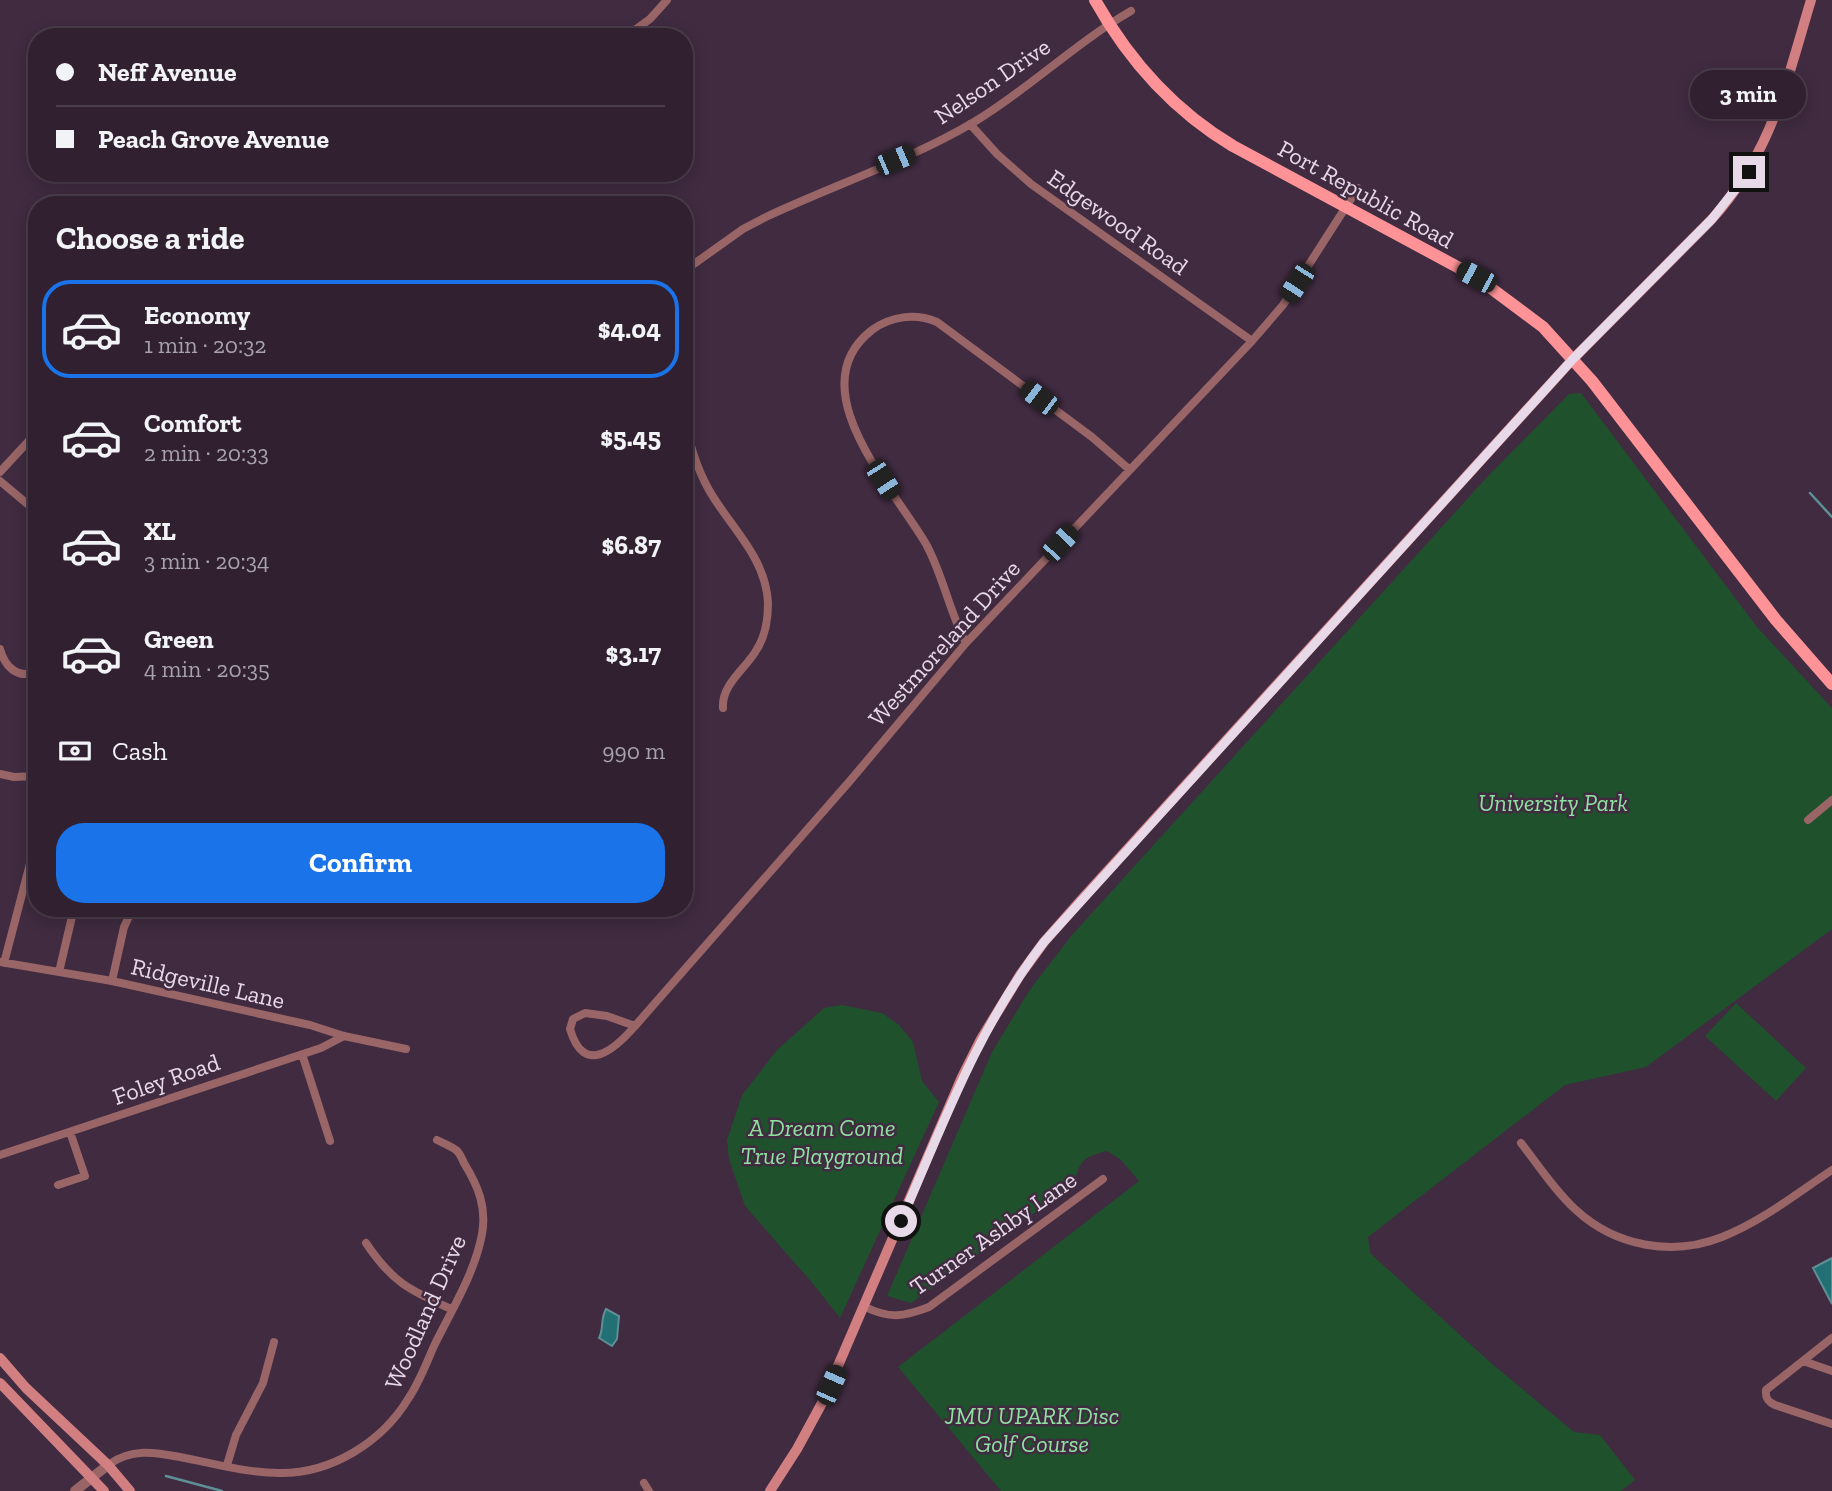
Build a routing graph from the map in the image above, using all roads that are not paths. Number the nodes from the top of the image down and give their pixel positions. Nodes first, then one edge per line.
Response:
1 (667, 0) edge
2 (1095, 0) edge
3 (1811, 0) edge
4 (1131, 11) dead end
5 (1109, 24) junction
6 (638, 28) edge
7 (970, 124) junction
8 (1358, 188) dead end
9 (1347, 207) junction
10 (693, 265) edge
11 (1252, 341) junction
12 (1573, 359) junction
13 (28, 442) edge
14 (693, 449) edge
15 (1130, 470) junction
16 (0, 472) edge
17 (0, 481) edge
18 (28, 504) edge
19 (966, 643) junction
20 (0, 649) edge
21 (28, 675) edge
22 (1832, 684) edge
23 (723, 708) dead end
24 (0, 774) edge
25 (28, 776) edge
26 (1832, 800) edge
27 (1808, 820) dead end
28 (28, 869) edge
29 (72, 917) edge
30 (129, 917) edge
31 (2, 962) edge
32 (59, 972) junction
33 (112, 981) junction
34 (635, 1026) junction
35 (344, 1037) junction
36 (406, 1049) dead end
37 (302, 1054) junction
38 (70, 1132) junction
39 (437, 1140) dead end
40 (330, 1141) dead end
41 (1521, 1143) dead end
42 (0, 1155) edge
43 (1832, 1170) edge
44 (1103, 1179) dead end
45 (58, 1185) dead end
46 (366, 1242) dead end
47 (865, 1307) junction
48 (451, 1309) junction
49 (1832, 1338) edge
50 (274, 1342) dead end
51 (0, 1358) edge
52 (1803, 1361) junction
53 (1832, 1371) edge
54 (0, 1383) edge
55 (1832, 1424) edge
56 (108, 1465) junction
57 (227, 1465) junction
58 (91, 1479) junction
59 (75, 1491) edge
60 (103, 1491) edge
61 (130, 1491) edge
62 (771, 1491) edge

1 - 6 street
2 - 5 main road, Port Republic Road
3 - 12 main road
4 - 5 street, Nelson Drive
5 - 7 street, Nelson Drive
5 - 9 main road, Port Republic Road
7 - 10 street, Nelson Drive
7 - 11 street, Edgewood Road
8 - 9 street, Westmoreland Drive
9 - 11 street, Westmoreland Drive
9 - 12 main road, Port Republic Road
11 - 15 street, Westmoreland Drive
12 - 22 main road, Port Republic Road
12 - 47 main road
13 - 16 street
14 - 23 street
15 - 19 street, Westmoreland Drive
15 - 19 street
17 - 18 street
19 - 34 street, Westmoreland Drive
20 - 21 street
24 - 25 street
26 - 27 street
28 - 31 street
29 - 32 street
30 - 33 street
31 - 32 street, Ridgeville Lane
32 - 33 street, Ridgeville Lane
33 - 35 street, Ridgeville Lane
34 - 34 street, Westmoreland Drive
35 - 36 street, Ridgeville Lane
35 - 37 street, Foley Road
37 - 38 street, Foley Road
37 - 40 street
38 - 42 street, Foley Road
38 - 45 street
39 - 48 street, Woodland Drive
41 - 43 street
44 - 47 street, Turner Ashby Lane
46 - 48 street
47 - 62 main road
48 - 57 street, Woodland Drive
49 - 52 street
50 - 57 street
51 - 56 main road
52 - 53 street
52 - 55 street
54 - 58 main road
56 - 57 street, Woodland Drive
56 - 58 street
56 - 61 main road
58 - 59 street
58 - 60 main road

